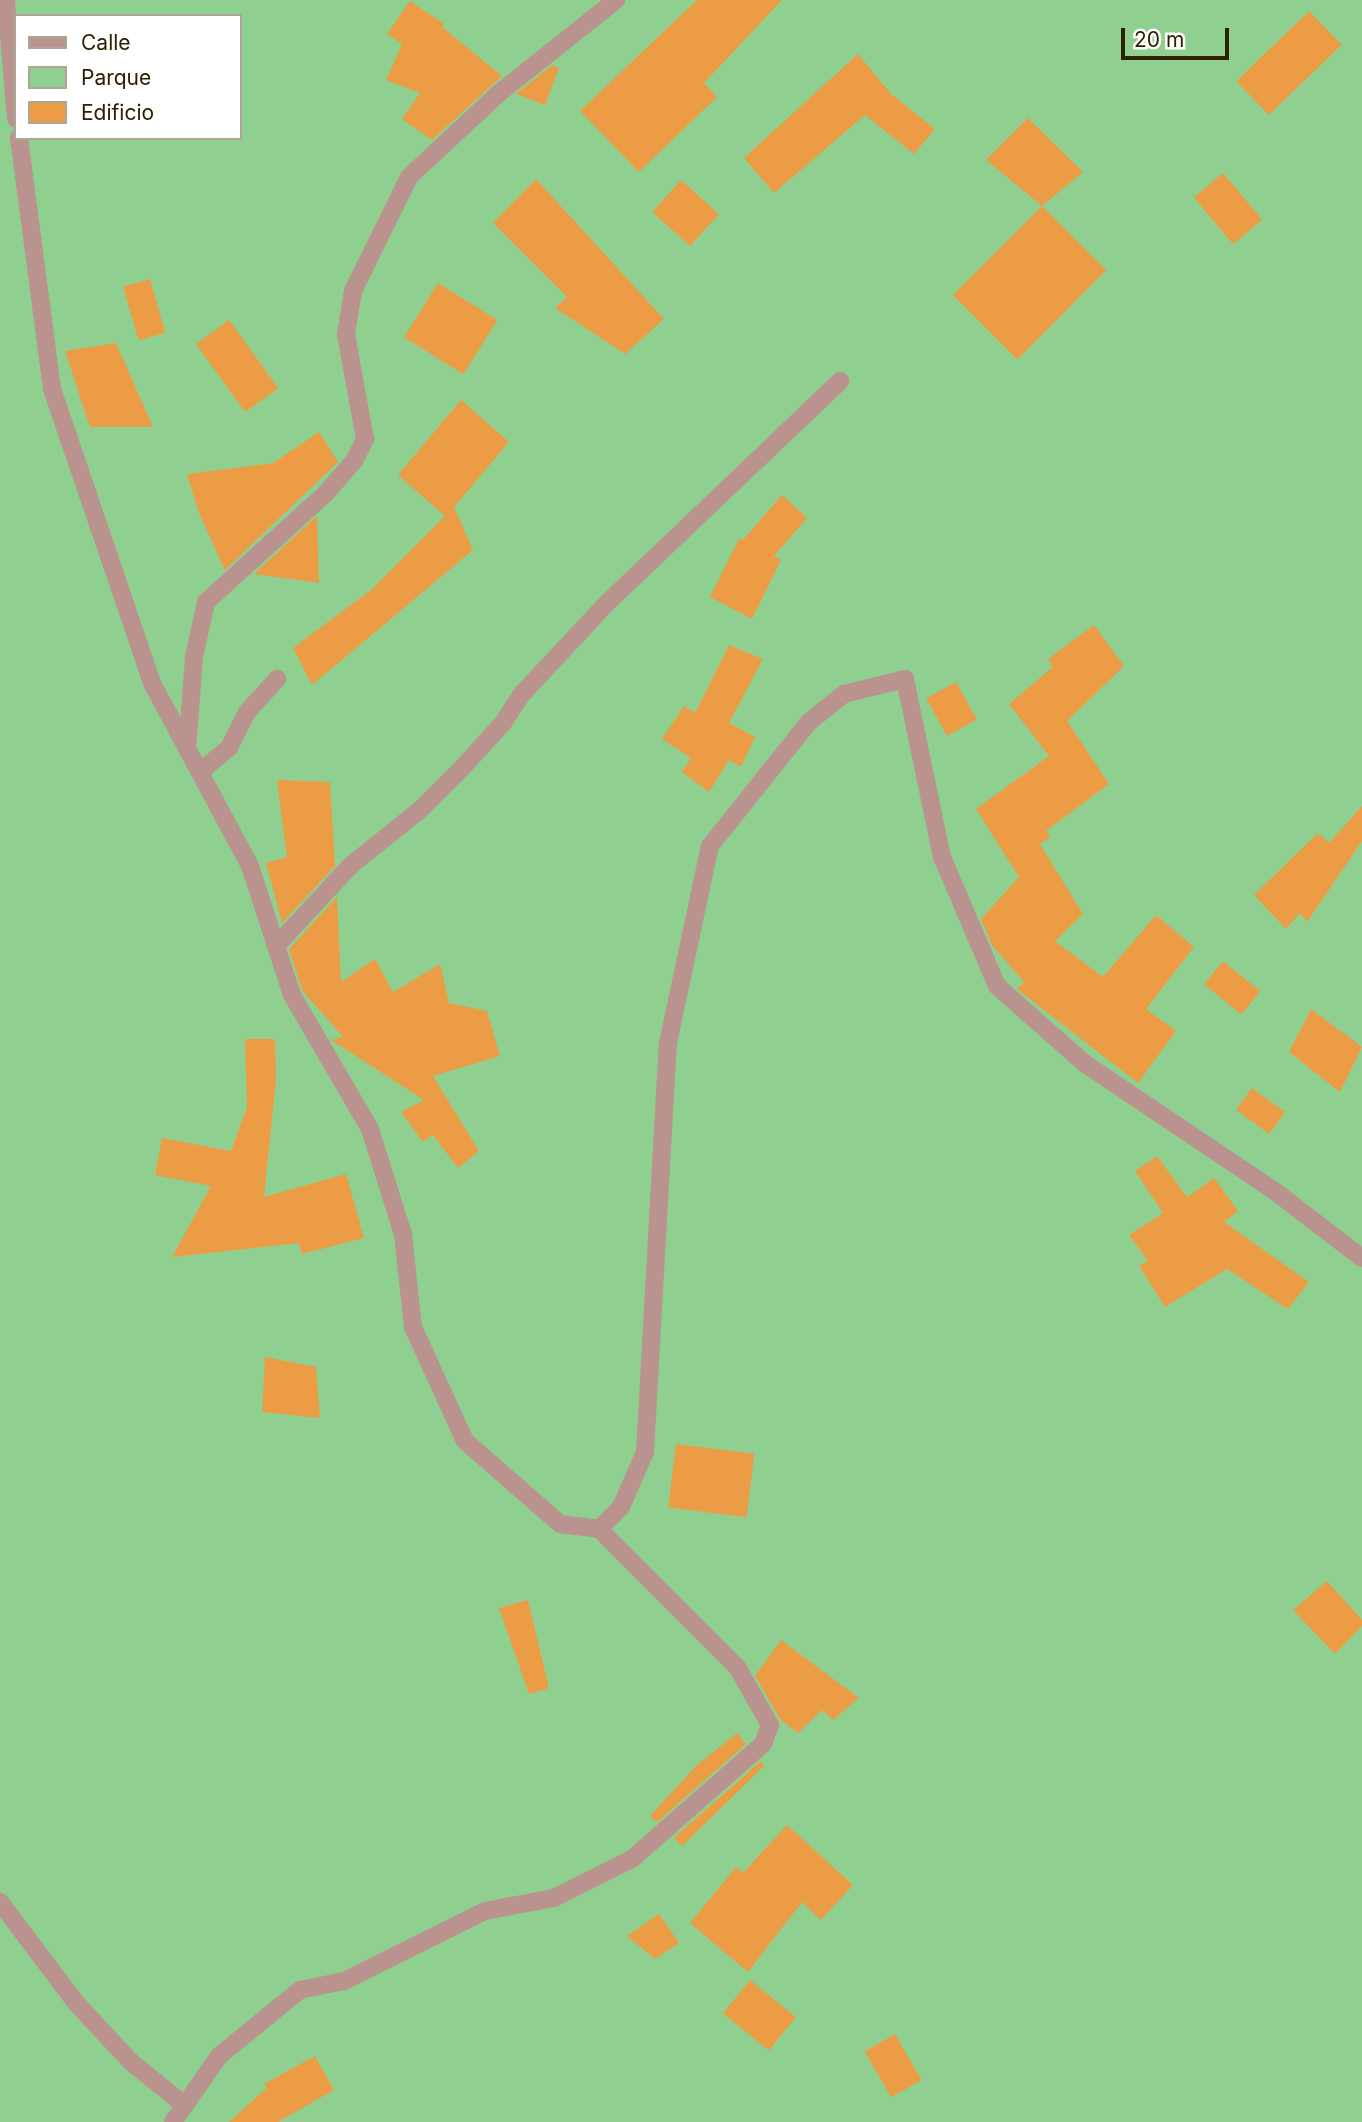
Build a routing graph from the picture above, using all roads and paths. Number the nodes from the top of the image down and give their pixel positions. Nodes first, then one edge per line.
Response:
1 (6, 0) edge
2 (616, 0) edge
3 (14, 95) edge
4 (19, 140) edge
5 (839, 382) dead end
6 (277, 679) dead end
7 (187, 749) junction
8 (200, 772) junction
9 (276, 946) junction
10 (1362, 1258) edge
11 (598, 1529) junction
12 (0, 1902) edge
13 (183, 2104) junction
14 (173, 2122) edge

1 - 3 street
2 - 7 street
4 - 7 street
5 - 9 street
6 - 8 street
7 - 8 street
8 - 9 street
9 - 11 street
10 - 11 street
11 - 13 street
12 - 13 street
13 - 14 street

